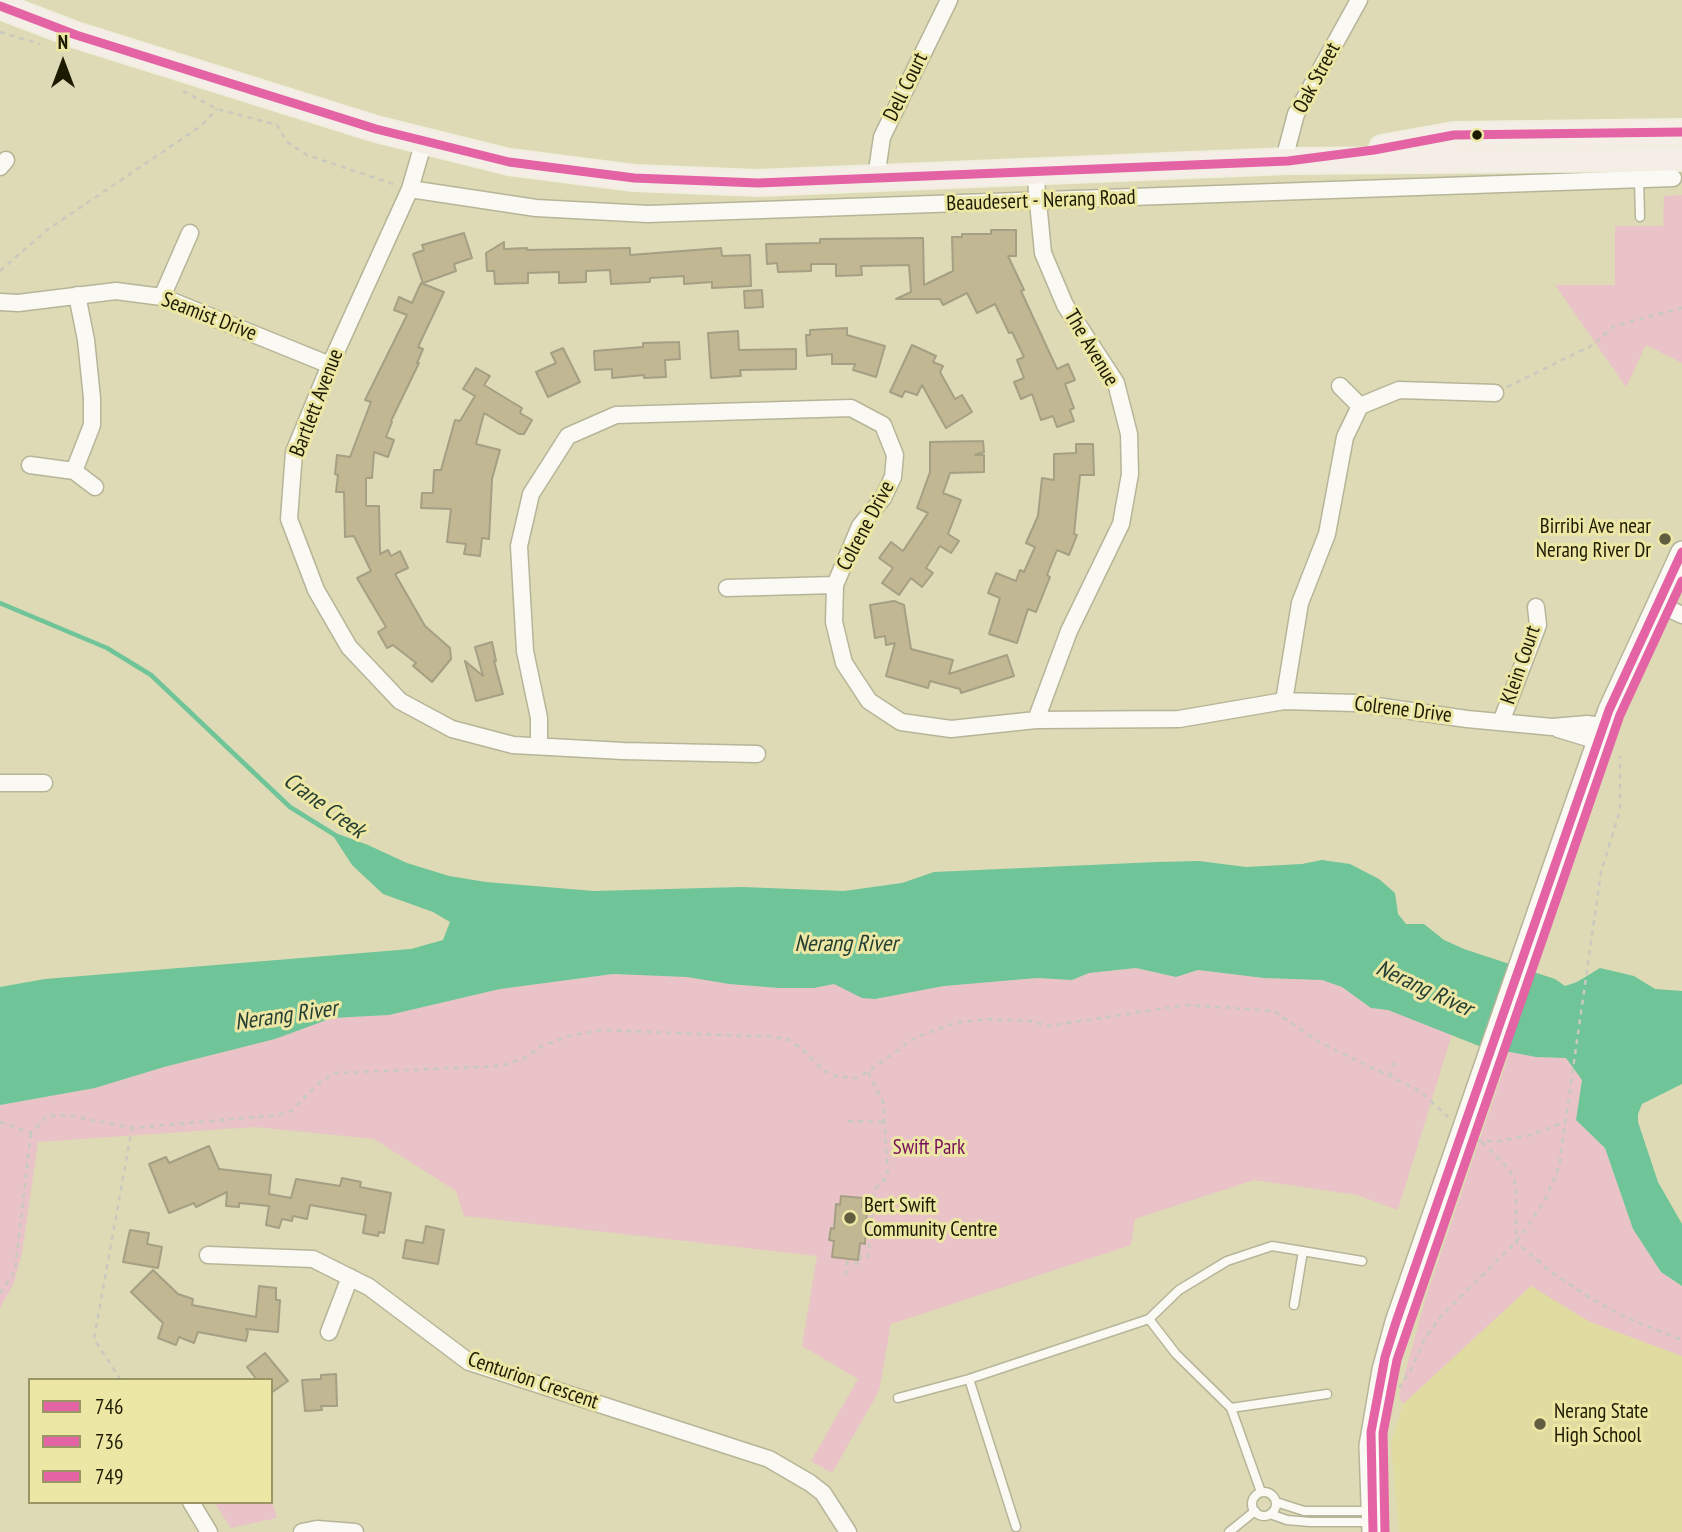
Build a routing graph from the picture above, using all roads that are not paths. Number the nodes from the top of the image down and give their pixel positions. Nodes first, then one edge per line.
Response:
1 (949, 0) edge
2 (1359, 0) edge
3 (0, 5) edge
4 (1682, 132) edge
5 (424, 141) junction
6 (1288, 161) junction
7 (1677, 168) edge
8 (1035, 171) junction
9 (876, 178) junction
10 (1639, 179) junction
11 (410, 189) junction
12 (1038, 201) junction
13 (1640, 217) dead end
14 (190, 233) dead end
15 (77, 295) junction
16 (162, 297) junction
17 (0, 302) edge
18 (330, 365) junction
19 (1340, 386) dead end
20 (1495, 393) road end
21 (1360, 406) junction
22 (30, 465) dead end
23 (74, 471) junction
24 (96, 486) dead end
25 (1682, 552) edge
26 (835, 585) junction
27 (727, 589) dead end
28 (1657, 603) junction
29 (1536, 607) dead end
30 (1682, 615) edge
31 (1284, 701) junction
32 (1037, 720) junction
33 (1501, 722) junction
34 (1600, 734) junction
35 (539, 746) junction
36 (757, 754) dead end
37 (0, 783) edge
38 (44, 783) dead end
39 (1303, 1251) junction
40 (208, 1255) dead end
41 (1362, 1261) dead end
42 (350, 1277) junction
43 (1294, 1305) dead end
44 (1149, 1319) junction
45 (330, 1332) dead end
46 (969, 1379) junction
47 (1327, 1394) dead end
48 (898, 1398) dead end
49 (1231, 1408) junction
50 (1261, 1492) junction
51 (1276, 1502) junction
52 (192, 1504) edge
53 (1255, 1511) junction
54 (1269, 1514) junction
55 (1373, 1522) edge
56 (1016, 1527) dead end
57 (209, 1532) edge
58 (302, 1532) edge
59 (355, 1532) edge
60 (848, 1532) edge
61 (1229, 1532) edge

1 - 9 street, Dell Court
2 - 6 street, Oak Street
3 - 5 main road, Beaudesert - Nerang Road
4 - 6 main road, Beaudesert - Nerang Road
5 - 9 main road, Beaudesert - Nerang Road
5 - 11 street, Bartlett Avenue
6 - 7 main road, Beaudesert - Nerang Road
6 - 8 main road, Beaudesert - Nerang Road
7 - 10 street, Beaudesert - Nerang Road
8 - 9 main road, Beaudesert - Nerang Road
8 - 12 street, The Avenue
10 - 12 street, Beaudesert - Nerang Road
10 - 13 lane
11 - 12 street, Beaudesert - Nerang Road
11 - 18 street, Bartlett Avenue
12 - 32 street, The Avenue
14 - 16 street
15 - 16 street, Seamist Drive
15 - 17 street, Seamist Drive
15 - 23 street
16 - 18 street, Seamist Drive
18 - 35 street, Bartlett Avenue
19 - 21 street
20 - 21 street
21 - 31 street
22 - 23 street
23 - 24 street
25 - 28 street
26 - 27 street
26 - 32 street, Colrene Drive
26 - 35 street, Colrene Drive
28 - 30 street
28 - 34 street
29 - 33 street, Klein Court
31 - 32 street, Colrene Drive
31 - 33 street, Colrene Drive
33 - 34 street, Colrene Drive
34 - 55 street, bridge
35 - 36 street, Bartlett Avenue
37 - 38 street
39 - 41 lane
39 - 43 lane
39 - 44 lane
40 - 42 street, Centurion Crescent
42 - 45 street
42 - 60 street, Centurion Crescent
44 - 46 lane
44 - 49 lane
46 - 48 lane
46 - 56 lane
47 - 49 lane
49 - 50 lane
50 - 51 lane
50 - 53 lane
51 - 54 lane
51 - 55 lane
52 - 57 street
53 - 54 lane
53 - 61 lane
54 - 55 lane
58 - 59 street

